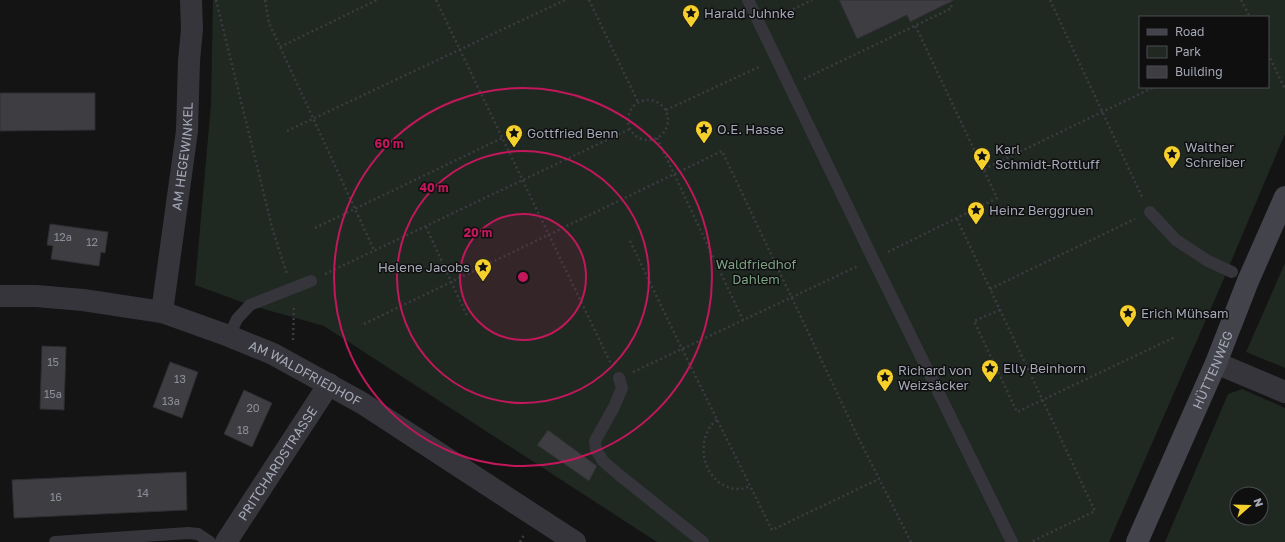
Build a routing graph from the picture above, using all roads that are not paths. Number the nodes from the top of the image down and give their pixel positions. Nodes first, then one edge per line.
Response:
1 (191, 0) edge
2 (748, 0) edge
3 (1285, 197) edge
4 (1150, 212) road end
5 (1232, 272) dead end
6 (311, 281) road end
7 (0, 296) edge
8 (162, 312) junction
9 (229, 336) junction
10 (1216, 363) junction
11 (619, 378) road end
12 (329, 384) junction
13 (1285, 392) edge
14 (55, 542) edge
15 (210, 542) edge
16 (226, 542) edge
17 (575, 542) edge
18 (703, 542) edge
19 (1012, 542) edge
20 (1137, 542) edge

1 - 8 street, AM HEGEWINKEL
2 - 19 lane
3 - 10 main road, HÜTTENWEG
4 - 5 lane
6 - 9 lane
7 - 8 street, AM WALDFRIEDHOF
8 - 9 street, AM WALDFRIEDHOF
9 - 12 street, AM WALDFRIEDHOF
10 - 13 street
10 - 20 main road, HÜTTENWEG
11 - 18 lane
12 - 16 street, PRITCHARDSTRASSE
12 - 17 street, AM WALDFRIEDHOF
14 - 15 lane

